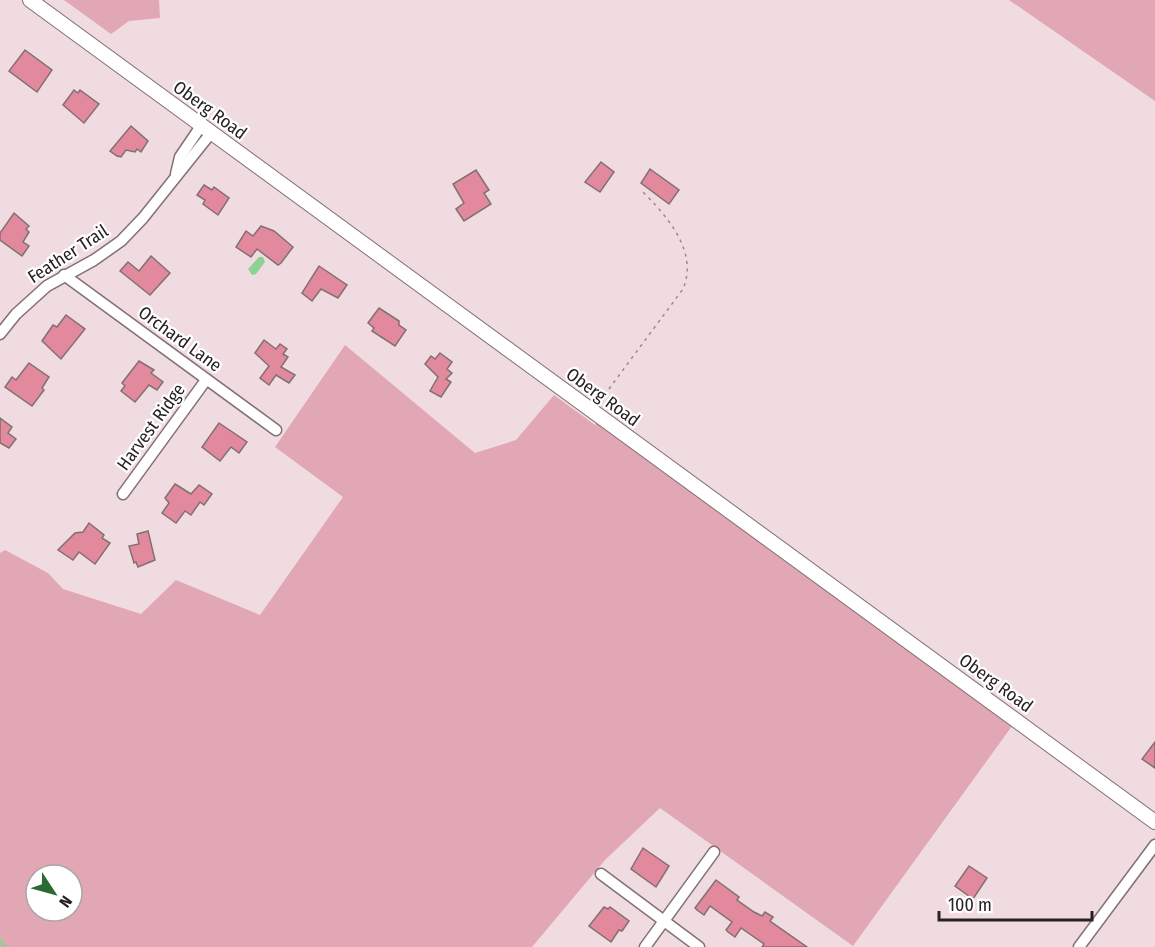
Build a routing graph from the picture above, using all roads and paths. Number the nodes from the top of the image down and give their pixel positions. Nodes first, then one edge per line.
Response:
1 (30, 0) edge
2 (206, 129) junction
3 (641, 190) dead end
4 (64, 275) junction
5 (0, 334) edge
6 (206, 380) junction
7 (592, 412) junction
8 (276, 430) dead end
9 (123, 494) dead end
10 (1155, 822) edge
11 (1155, 845) edge
12 (714, 852) dead end
13 (600, 874) dead end
14 (664, 922) junction
15 (645, 947) edge
16 (699, 947) edge
17 (1079, 947) edge

1 - 2 street, Oberg Road
2 - 4 street, Feather Trail
2 - 7 street, Oberg Road
3 - 7 path
4 - 5 street, Feather Trail
4 - 6 street, Orchard Lane
6 - 8 street, Orchard Lane
6 - 9 street, Harvest Ridge
7 - 10 street, Oberg Road
11 - 17 street
12 - 14 street
13 - 14 street
14 - 15 street
14 - 16 street

